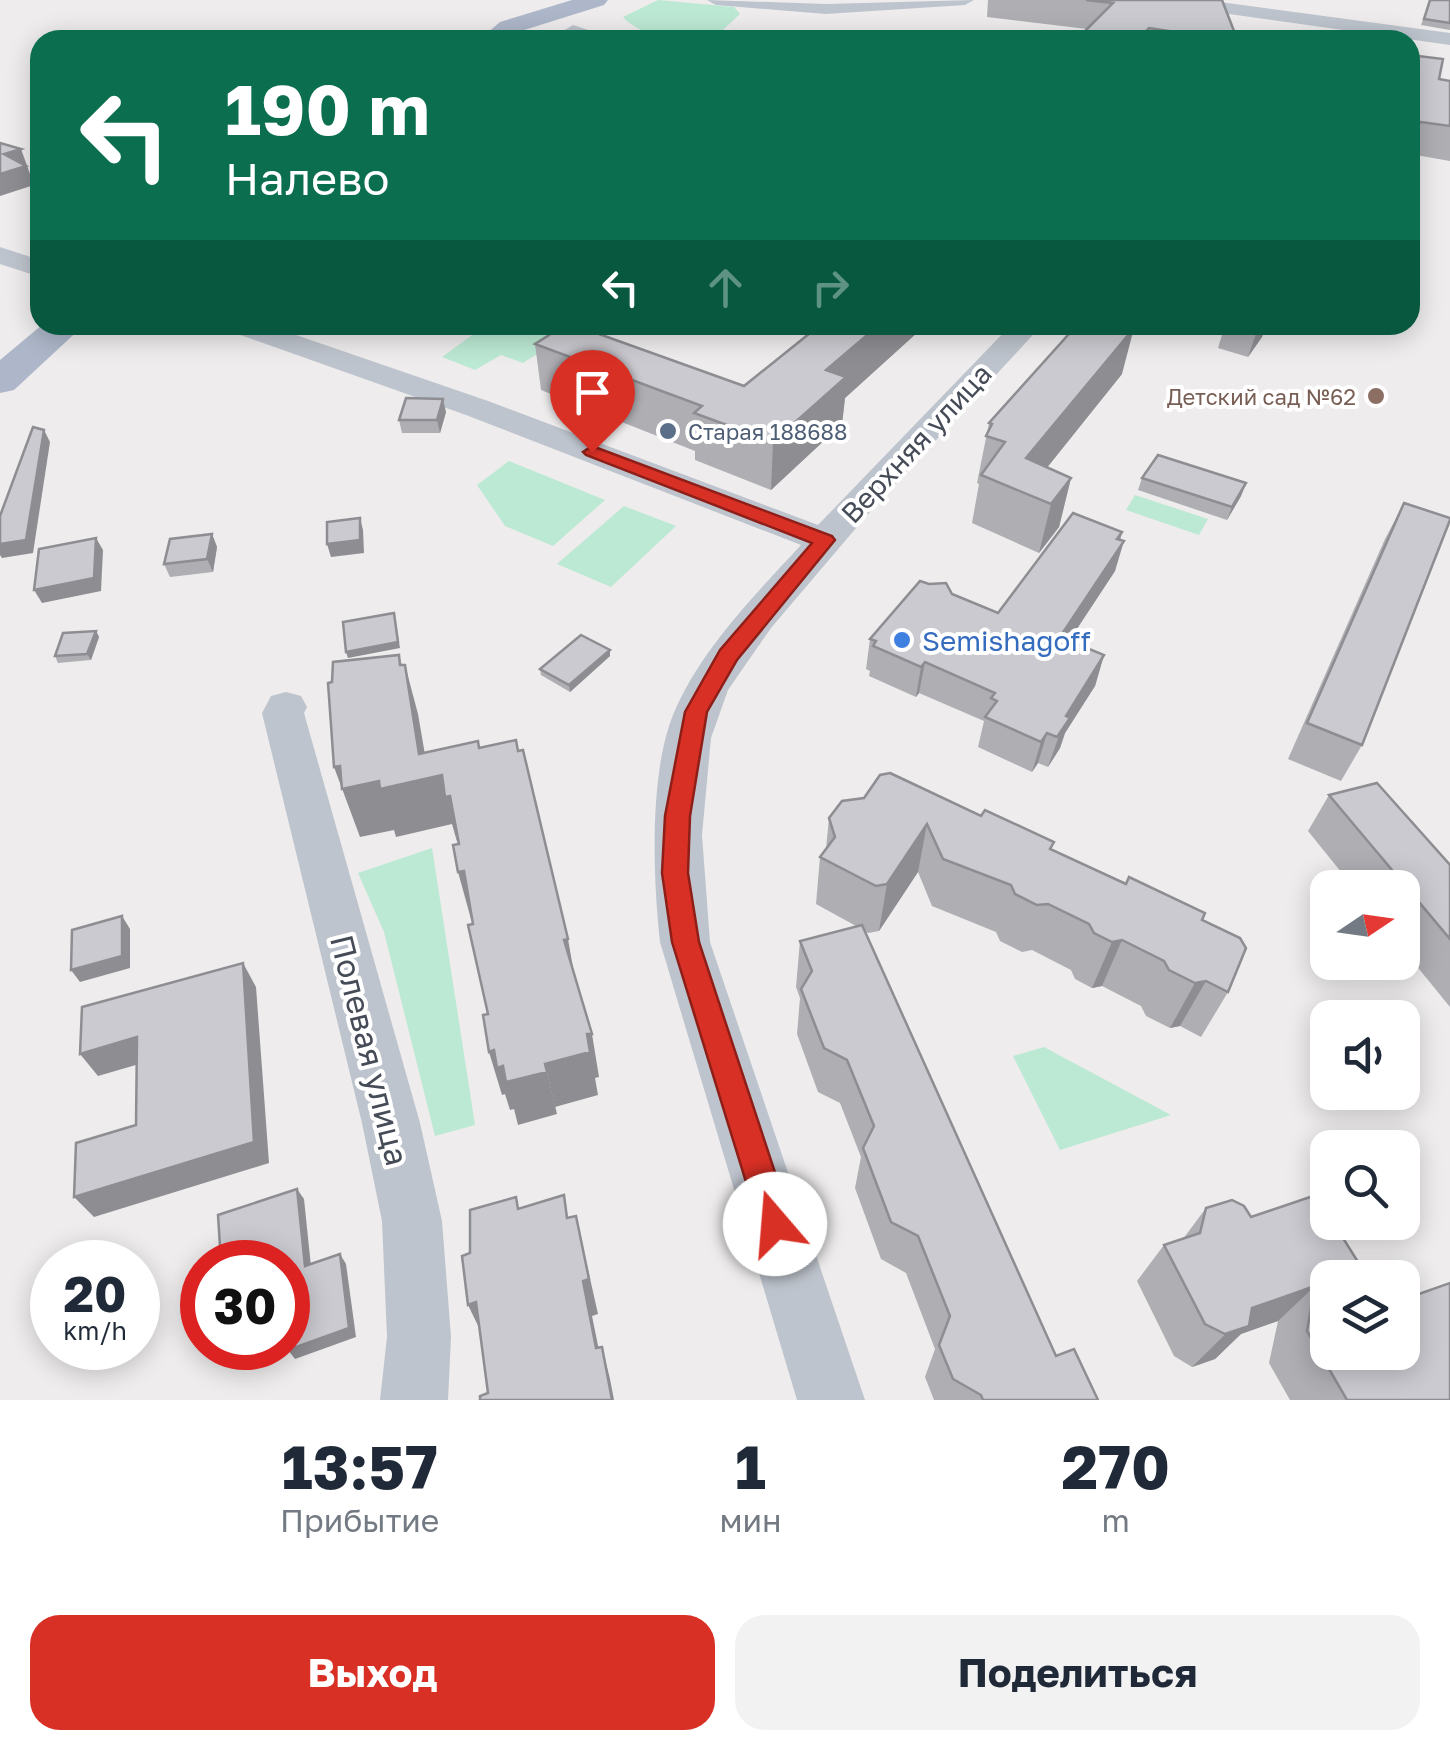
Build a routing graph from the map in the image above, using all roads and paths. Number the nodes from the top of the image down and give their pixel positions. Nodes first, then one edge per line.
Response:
1 (596, 0) edge
2 (716, 0) edge
3 (965, 0) edge
4 (1165, 0) edge
5 (1418, 11) dead end
6 (503, 30) edge
7 (1391, 30) edge
8 (1400, 30) edge
9 (1420, 34) edge
10 (1450, 39) edge
11 (0, 254) edge
12 (30, 265) edge
13 (53, 335) edge
14 (268, 335) edge
15 (1018, 335) edge
16 (0, 381) edge
17 (825, 540) junction
18 (286, 707) dead end
19 (414, 1400) edge
20 (832, 1400) edge

1 - 6 main road
2 - 3 street
4 - 7 street
5 - 8 street
9 - 10 street
11 - 12 street
13 - 16 main road
14 - 17 street
15 - 17 street, Верхняя улица
17 - 20 street, Верхняя улица
18 - 19 street, Полевая улица

